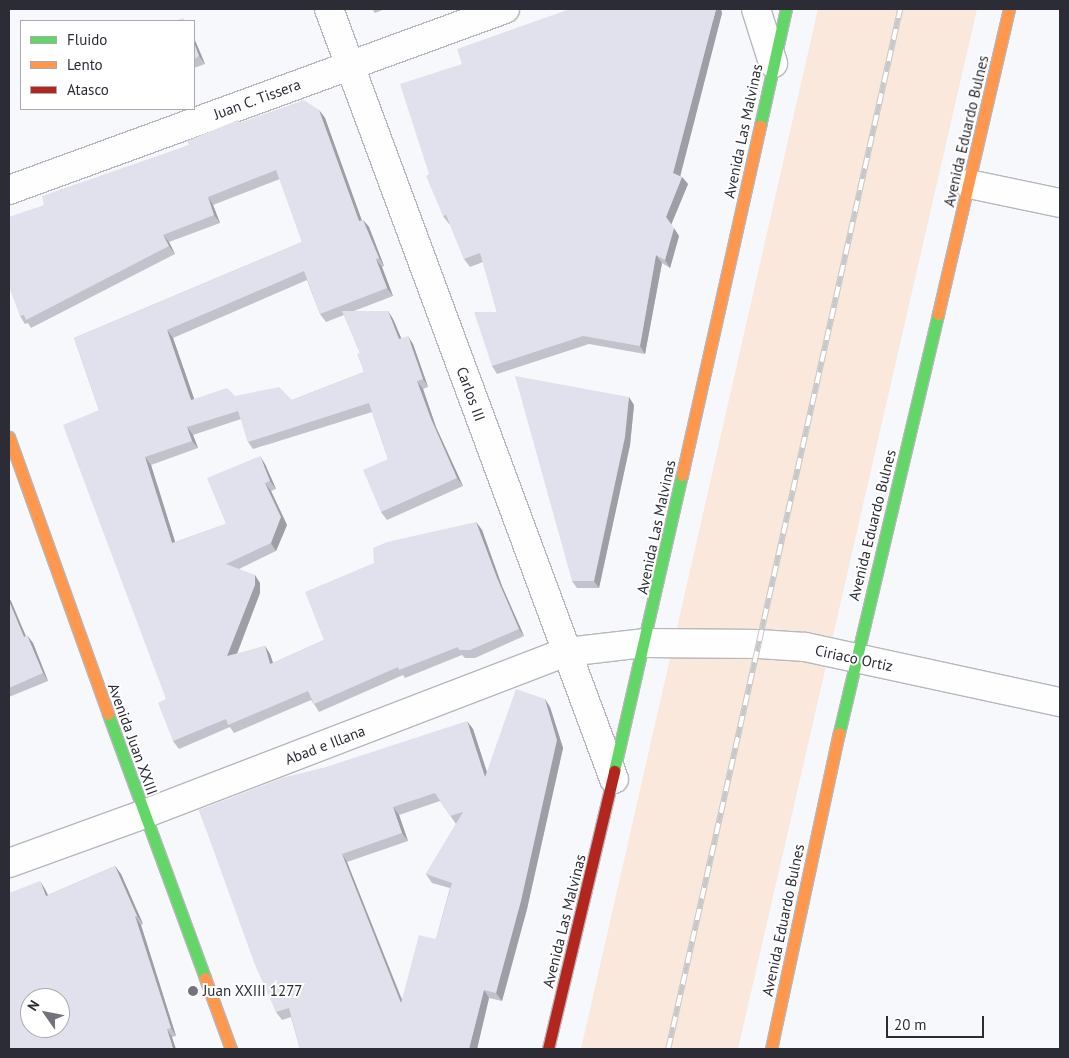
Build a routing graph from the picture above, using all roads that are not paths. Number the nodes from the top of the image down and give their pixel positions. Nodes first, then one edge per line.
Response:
1 (329, 9) edge
2 (505, 9) edge
3 (756, 9) edge
4 (786, 9) edge
5 (1009, 9) edge
6 (774, 63) junction
7 (349, 65) junction
8 (969, 184) junction
9 (9, 190) edge
10 (1060, 203) edge
11 (9, 437) edge
12 (645, 643) junction
13 (567, 652) junction
14 (855, 659) junction
15 (1060, 702) edge
16 (614, 779) junction
17 (144, 814) junction
18 (9, 863) edge
19 (231, 1049) edge
20 (548, 1049) edge
21 (771, 1049) edge

1 - 7 street, Carlos III
2 - 7 street, Juan C. Tissera
3 - 6 street
4 - 6 main road, Avenida Las Malvinas
5 - 8 main road, Avenida Eduardo Bulnes
6 - 12 main road, Avenida Las Malvinas
7 - 9 street, Juan C. Tissera
7 - 13 street, Carlos III
8 - 10 street
8 - 14 main road, Avenida Eduardo Bulnes
11 - 17 main road, Avenida Juan XXIII
12 - 13 street, Abad e Illana
12 - 14 street, Ciriaco Ortiz
12 - 16 main road, Avenida Las Malvinas
13 - 16 street, Carlos III
13 - 17 street, Abad e Illana
14 - 15 street, Ciriaco Ortiz
14 - 21 main road, Avenida Eduardo Bulnes
16 - 20 main road, Avenida Las Malvinas
17 - 18 street, Abad e Illana
17 - 19 main road, Avenida Juan XXIII

